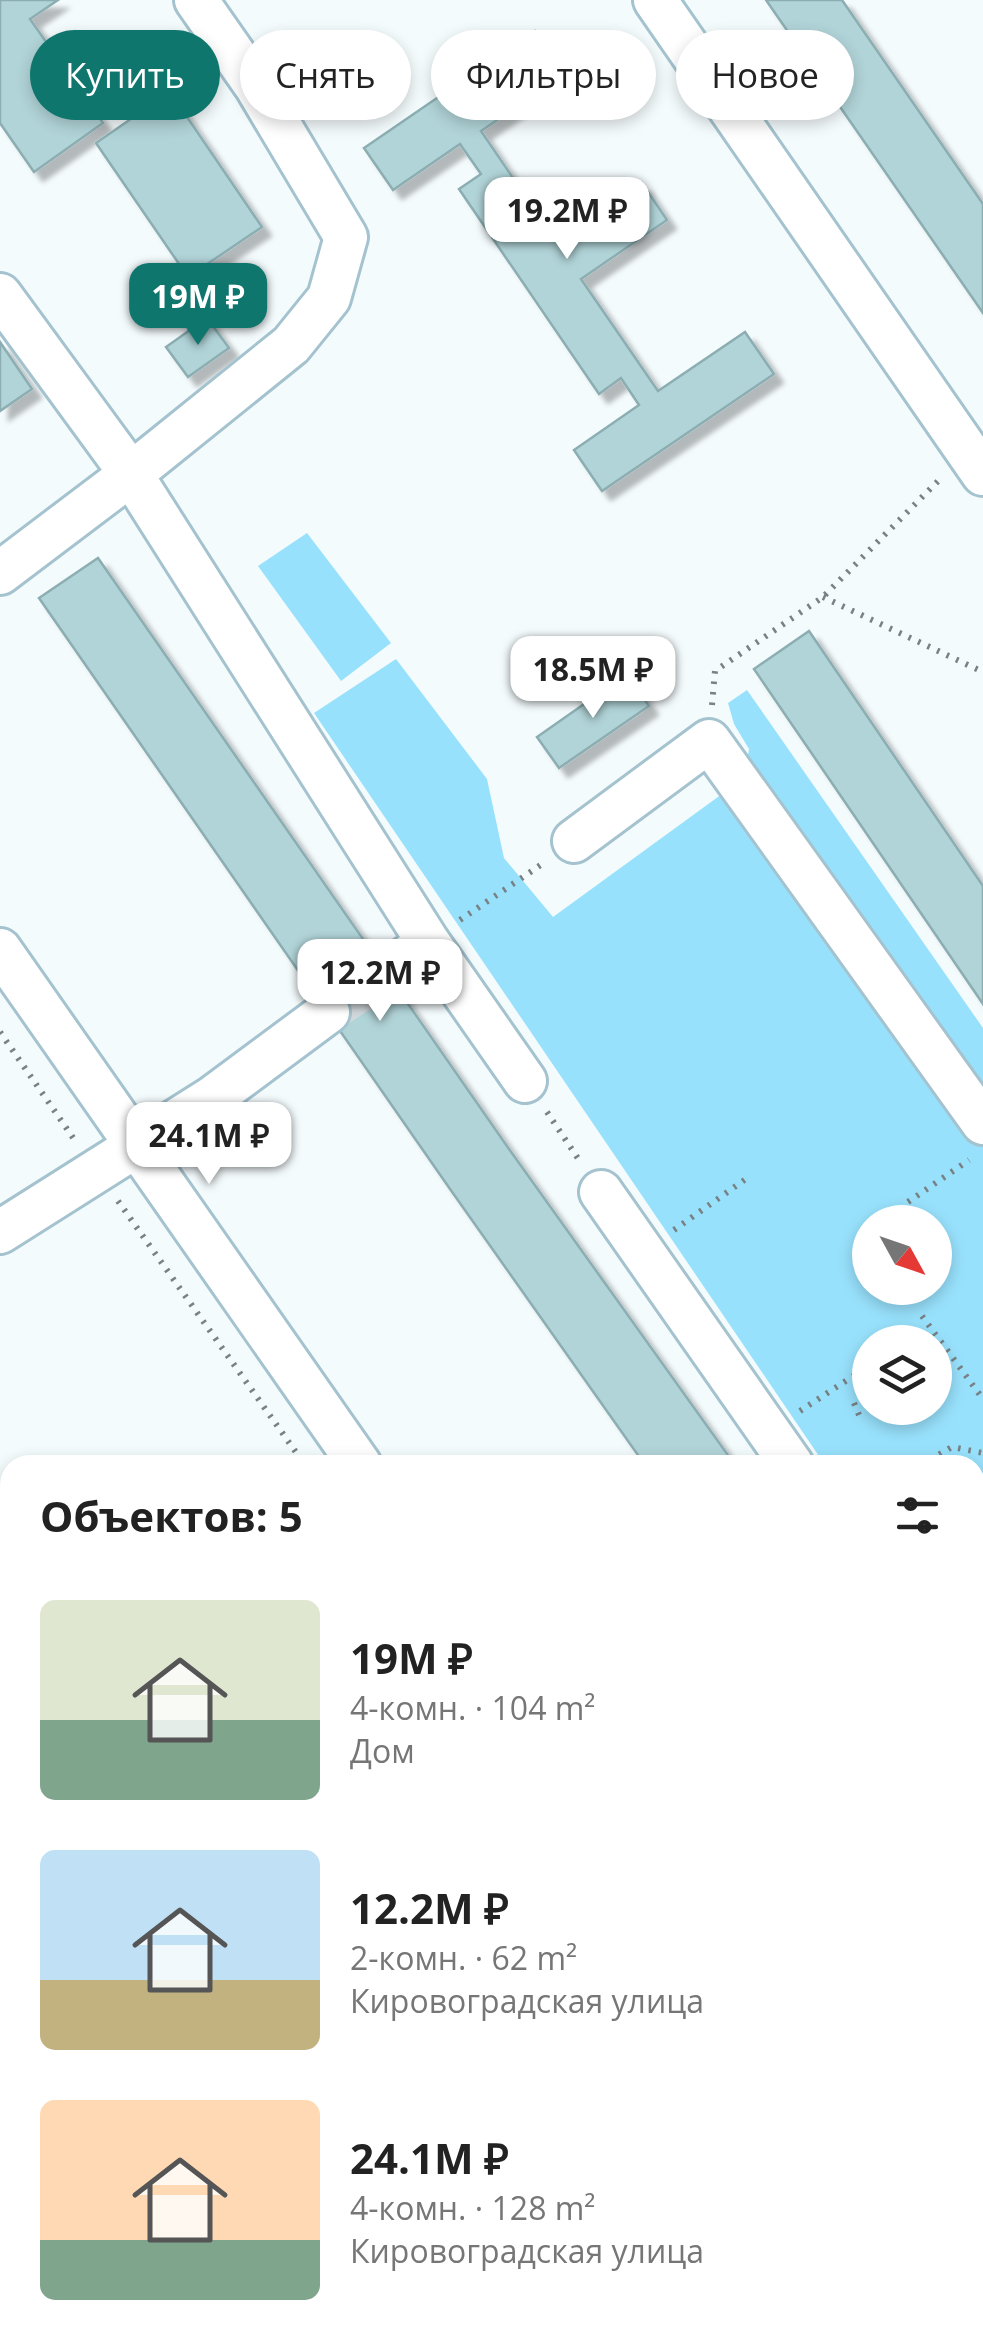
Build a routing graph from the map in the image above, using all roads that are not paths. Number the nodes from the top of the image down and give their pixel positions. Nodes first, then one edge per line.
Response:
1 (196, 0) edge
2 (655, 0) edge
3 (0, 296) edge
4 (975, 463) edge
5 (131, 474) junction
6 (0, 572) edge
7 (574, 841) road end
8 (428, 942) junction
9 (0, 950) edge
10 (387, 973) tunnel mouth
11 (328, 1012) tunnel mouth
12 (525, 1081) road end
13 (983, 1123) edge
14 (136, 1147) junction
15 (601, 1192) road end
16 (0, 1232) edge
17 (780, 1448) edge
18 (353, 1455) edge

1 - 5 street
2 - 4 street
3 - 5 street
5 - 6 street
5 - 8 street
7 - 13 street
8 - 10 street
8 - 12 street
9 - 14 street
11 - 14 street
14 - 16 street
14 - 18 street
15 - 17 street

